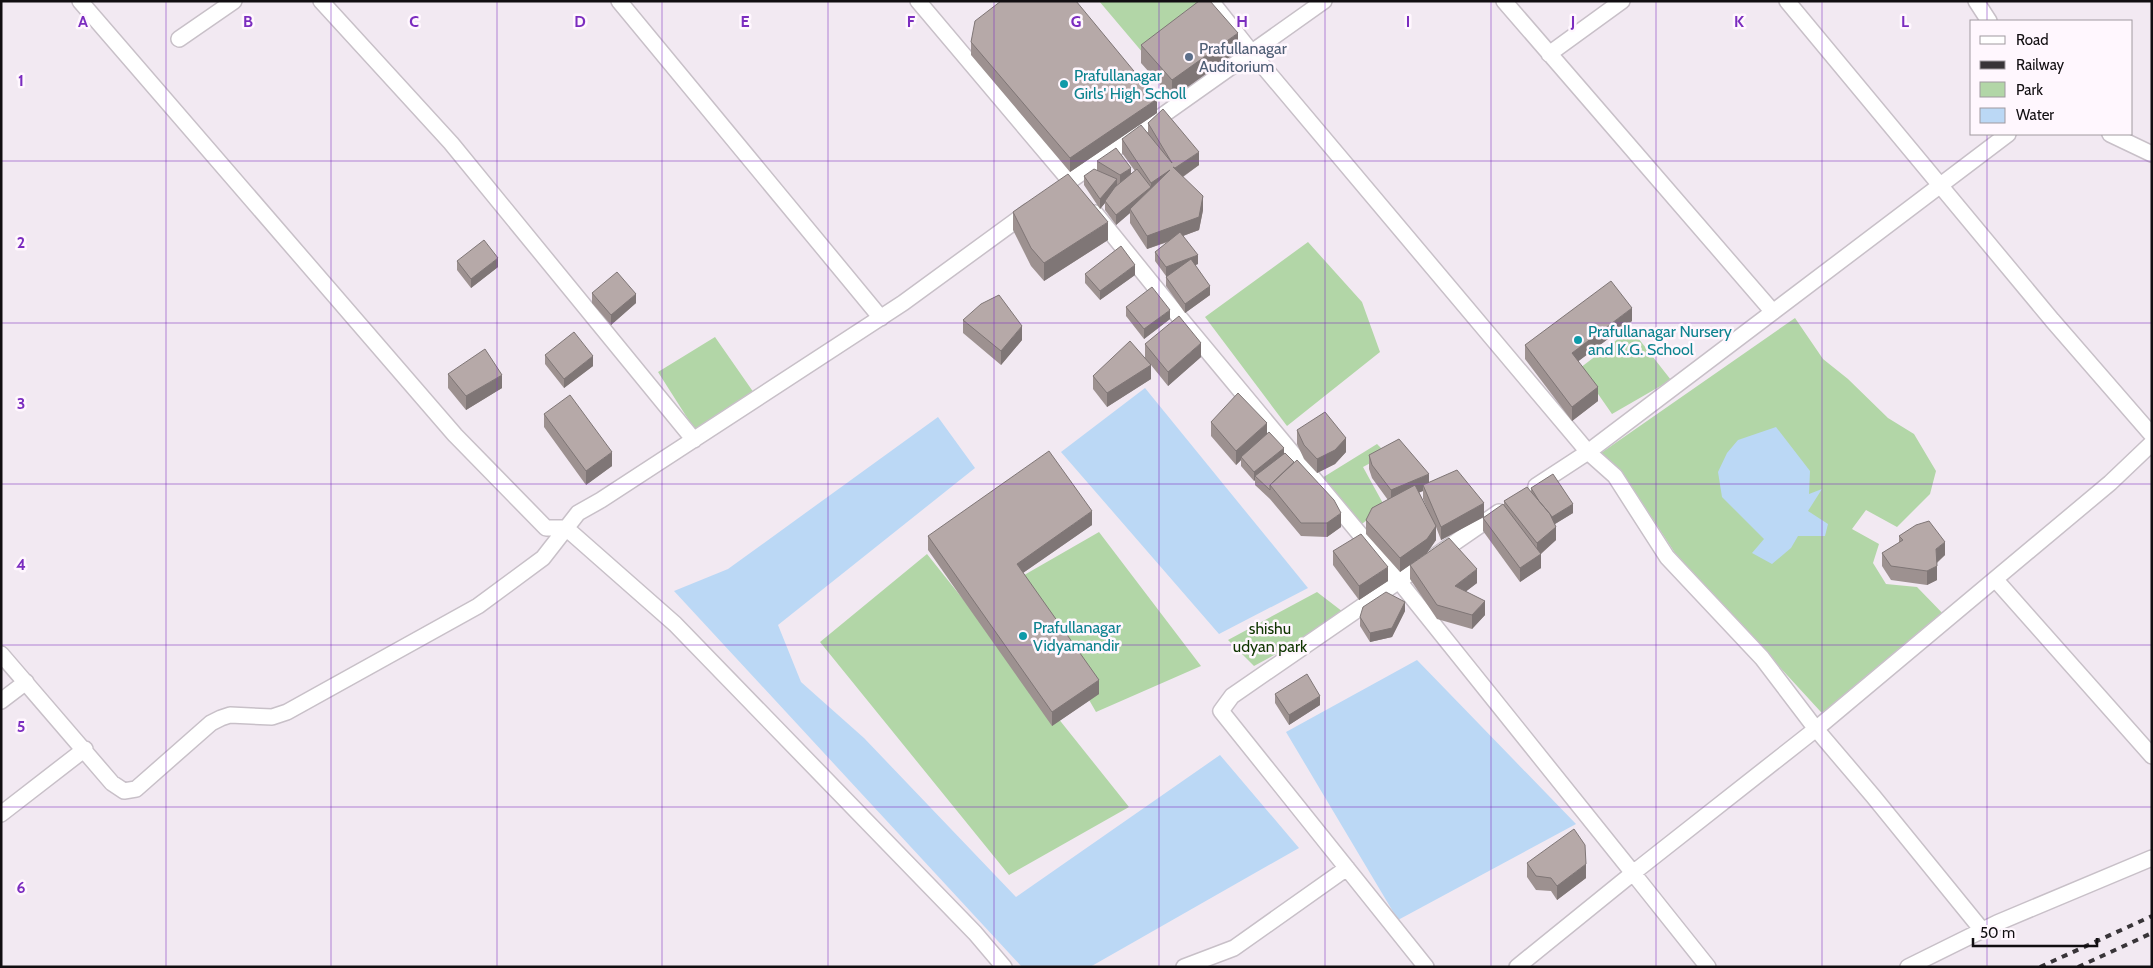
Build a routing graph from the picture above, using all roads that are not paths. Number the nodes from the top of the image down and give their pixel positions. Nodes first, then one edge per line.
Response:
1 (80, 1) edge
2 (234, 1) edge
3 (321, 1) edge
4 (619, 1) edge
5 (918, 1) edge
6 (1211, 1) edge
7 (1324, 1) edge
8 (1504, 1) edge
9 (1622, 1) edge
10 (1787, 1) edge
11 (1976, 1) edge
12 (1988, 20) edge
13 (179, 39) dead end
14 (1252, 53) junction
15 (1549, 54) junction
16 (2007, 135) edge
17 (2113, 135) edge
18 (2151, 149) edge
19 (1066, 184) junction
20 (1942, 186) junction
21 (1038, 204) edge
22 (1772, 312) junction
23 (881, 318) junction
24 (2152, 435) edge
25 (694, 440) junction
26 (2152, 443) edge
27 (1588, 452) junction
28 (566, 528) junction
29 (1995, 579) junction
30 (1398, 580) junction
31 (1, 654) edge
32 (26, 682) junction
33 (1, 701) edge
34 (1816, 729) junction
35 (85, 749) junction
36 (2152, 756) edge
37 (1, 814) edge
38 (2152, 858) edge
39 (1347, 868) junction
40 (1633, 873) junction
41 (1982, 930) junction
42 (1004, 967) edge
43 (1184, 967) edge
44 (1426, 967) edge
45 (1517, 967) edge
46 (1708, 967) edge
47 (1908, 967) edge

1 - 28 street
2 - 13 street
3 - 25 street
4 - 23 street
5 - 19 street
6 - 14 street
7 - 14 street
8 - 15 street
9 - 15 street
10 - 20 street
11 - 12 street
14 - 19 street
14 - 27 street
15 - 22 street
16 - 20 street
17 - 18 street
19 - 30 street
20 - 22 street
20 - 24 street
21 - 23 street
22 - 27 street
23 - 25 street
25 - 28 street
26 - 29 street
27 - 30 street
27 - 34 street
28 - 35 street
28 - 42 street
29 - 34 street
29 - 36 street
30 - 39 street
30 - 40 street
31 - 32 street
32 - 33 street
32 - 35 street
34 - 40 street
34 - 41 street
35 - 37 street
38 - 41 street
39 - 43 street
39 - 44 street
40 - 45 street
40 - 46 street
41 - 47 street

